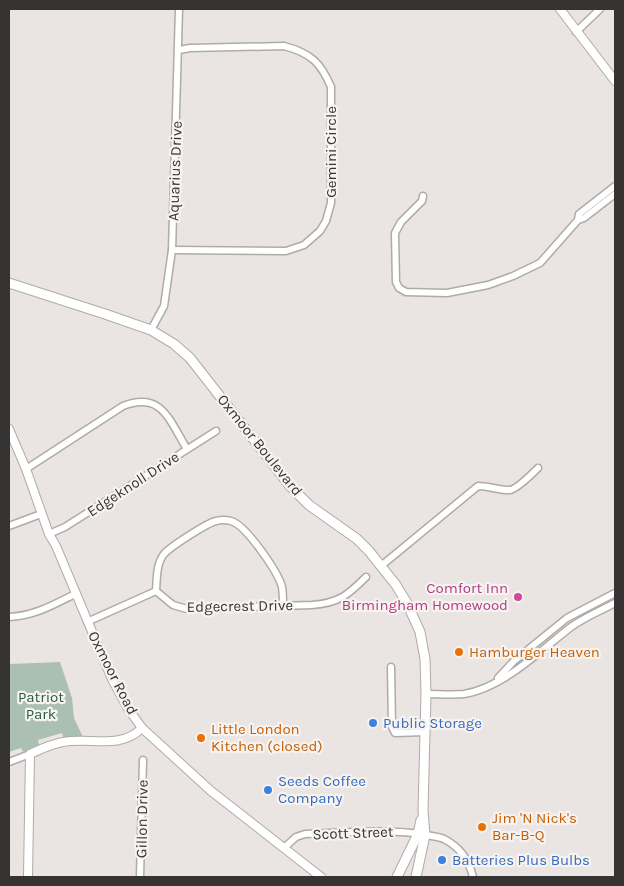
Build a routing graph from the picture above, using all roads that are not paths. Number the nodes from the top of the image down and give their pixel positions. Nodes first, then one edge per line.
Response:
1 (179, 9) edge
2 (560, 9) edge
3 (600, 9) edge
4 (576, 32) junction
5 (179, 50) junction
6 (615, 81) edge
7 (615, 186) edge
8 (615, 194) edge
9 (423, 196) dead end
10 (593, 207) junction
11 (172, 250) junction
12 (9, 283) edge
13 (151, 330) junction
14 (9, 429) edge
15 (216, 431) dead end
16 (187, 449) junction
17 (538, 468) dead end
18 (26, 470) junction
19 (41, 514) junction
20 (9, 526) edge
21 (48, 534) junction
22 (381, 566) junction
23 (366, 577) dead end
24 (156, 591) junction
25 (615, 593) edge
26 (75, 594) junction
27 (615, 603) edge
28 (283, 606) junction
29 (9, 617) edge
30 (87, 622) junction
31 (391, 667) dead end
32 (490, 685) junction
33 (426, 694) junction
34 (142, 728) junction
35 (425, 732) junction
36 (30, 754) junction
37 (143, 760) dead end
38 (9, 762) edge
39 (421, 834) junction
40 (285, 848) junction
41 (28, 877) edge
42 (140, 877) edge
43 (321, 877) edge
44 (397, 877) edge
45 (416, 877) edge
46 (473, 877) edge

1 - 5 street, Aquarius Drive
2 - 4 street
3 - 4 street
4 - 6 street
5 - 11 street, Aquarius Drive
5 - 11 street, Gemini Circle
7 - 10 street
8 - 10 street
9 - 10 street
11 - 13 street, Aquarius Drive
12 - 13 main road, Oxmoor Boulevard
13 - 22 main road, Oxmoor Boulevard
14 - 18 street, Oxmoor Road
15 - 16 street, Edgeknoll Drive
16 - 18 street
16 - 21 street, Edgeknoll Drive
17 - 22 street
18 - 19 street, Oxmoor Road
19 - 20 street
19 - 21 street, Oxmoor Road
21 - 26 street, Oxmoor Road
22 - 33 main road, Oxmoor Boulevard
23 - 28 street, Edgecrest Drive
24 - 28 street, Edgecrest Drive
24 - 28 street
24 - 30 street
25 - 32 street
26 - 29 street
26 - 30 street, Oxmoor Road
27 - 32 street
30 - 34 street, Oxmoor Road
31 - 35 street
32 - 33 street
33 - 35 main road, Oxmoor Boulevard
34 - 36 street
34 - 40 street, Oxmoor Road
35 - 39 main road, Oxmoor Boulevard
36 - 38 street
36 - 41 street
37 - 42 street, Gillon Drive
39 - 40 street, Scott Street
39 - 44 main road, Oxmoor Boulevard
39 - 45 main road, Oxmoor Boulevard
39 - 46 street, Scott Street
40 - 43 street, Oxmoor Road

